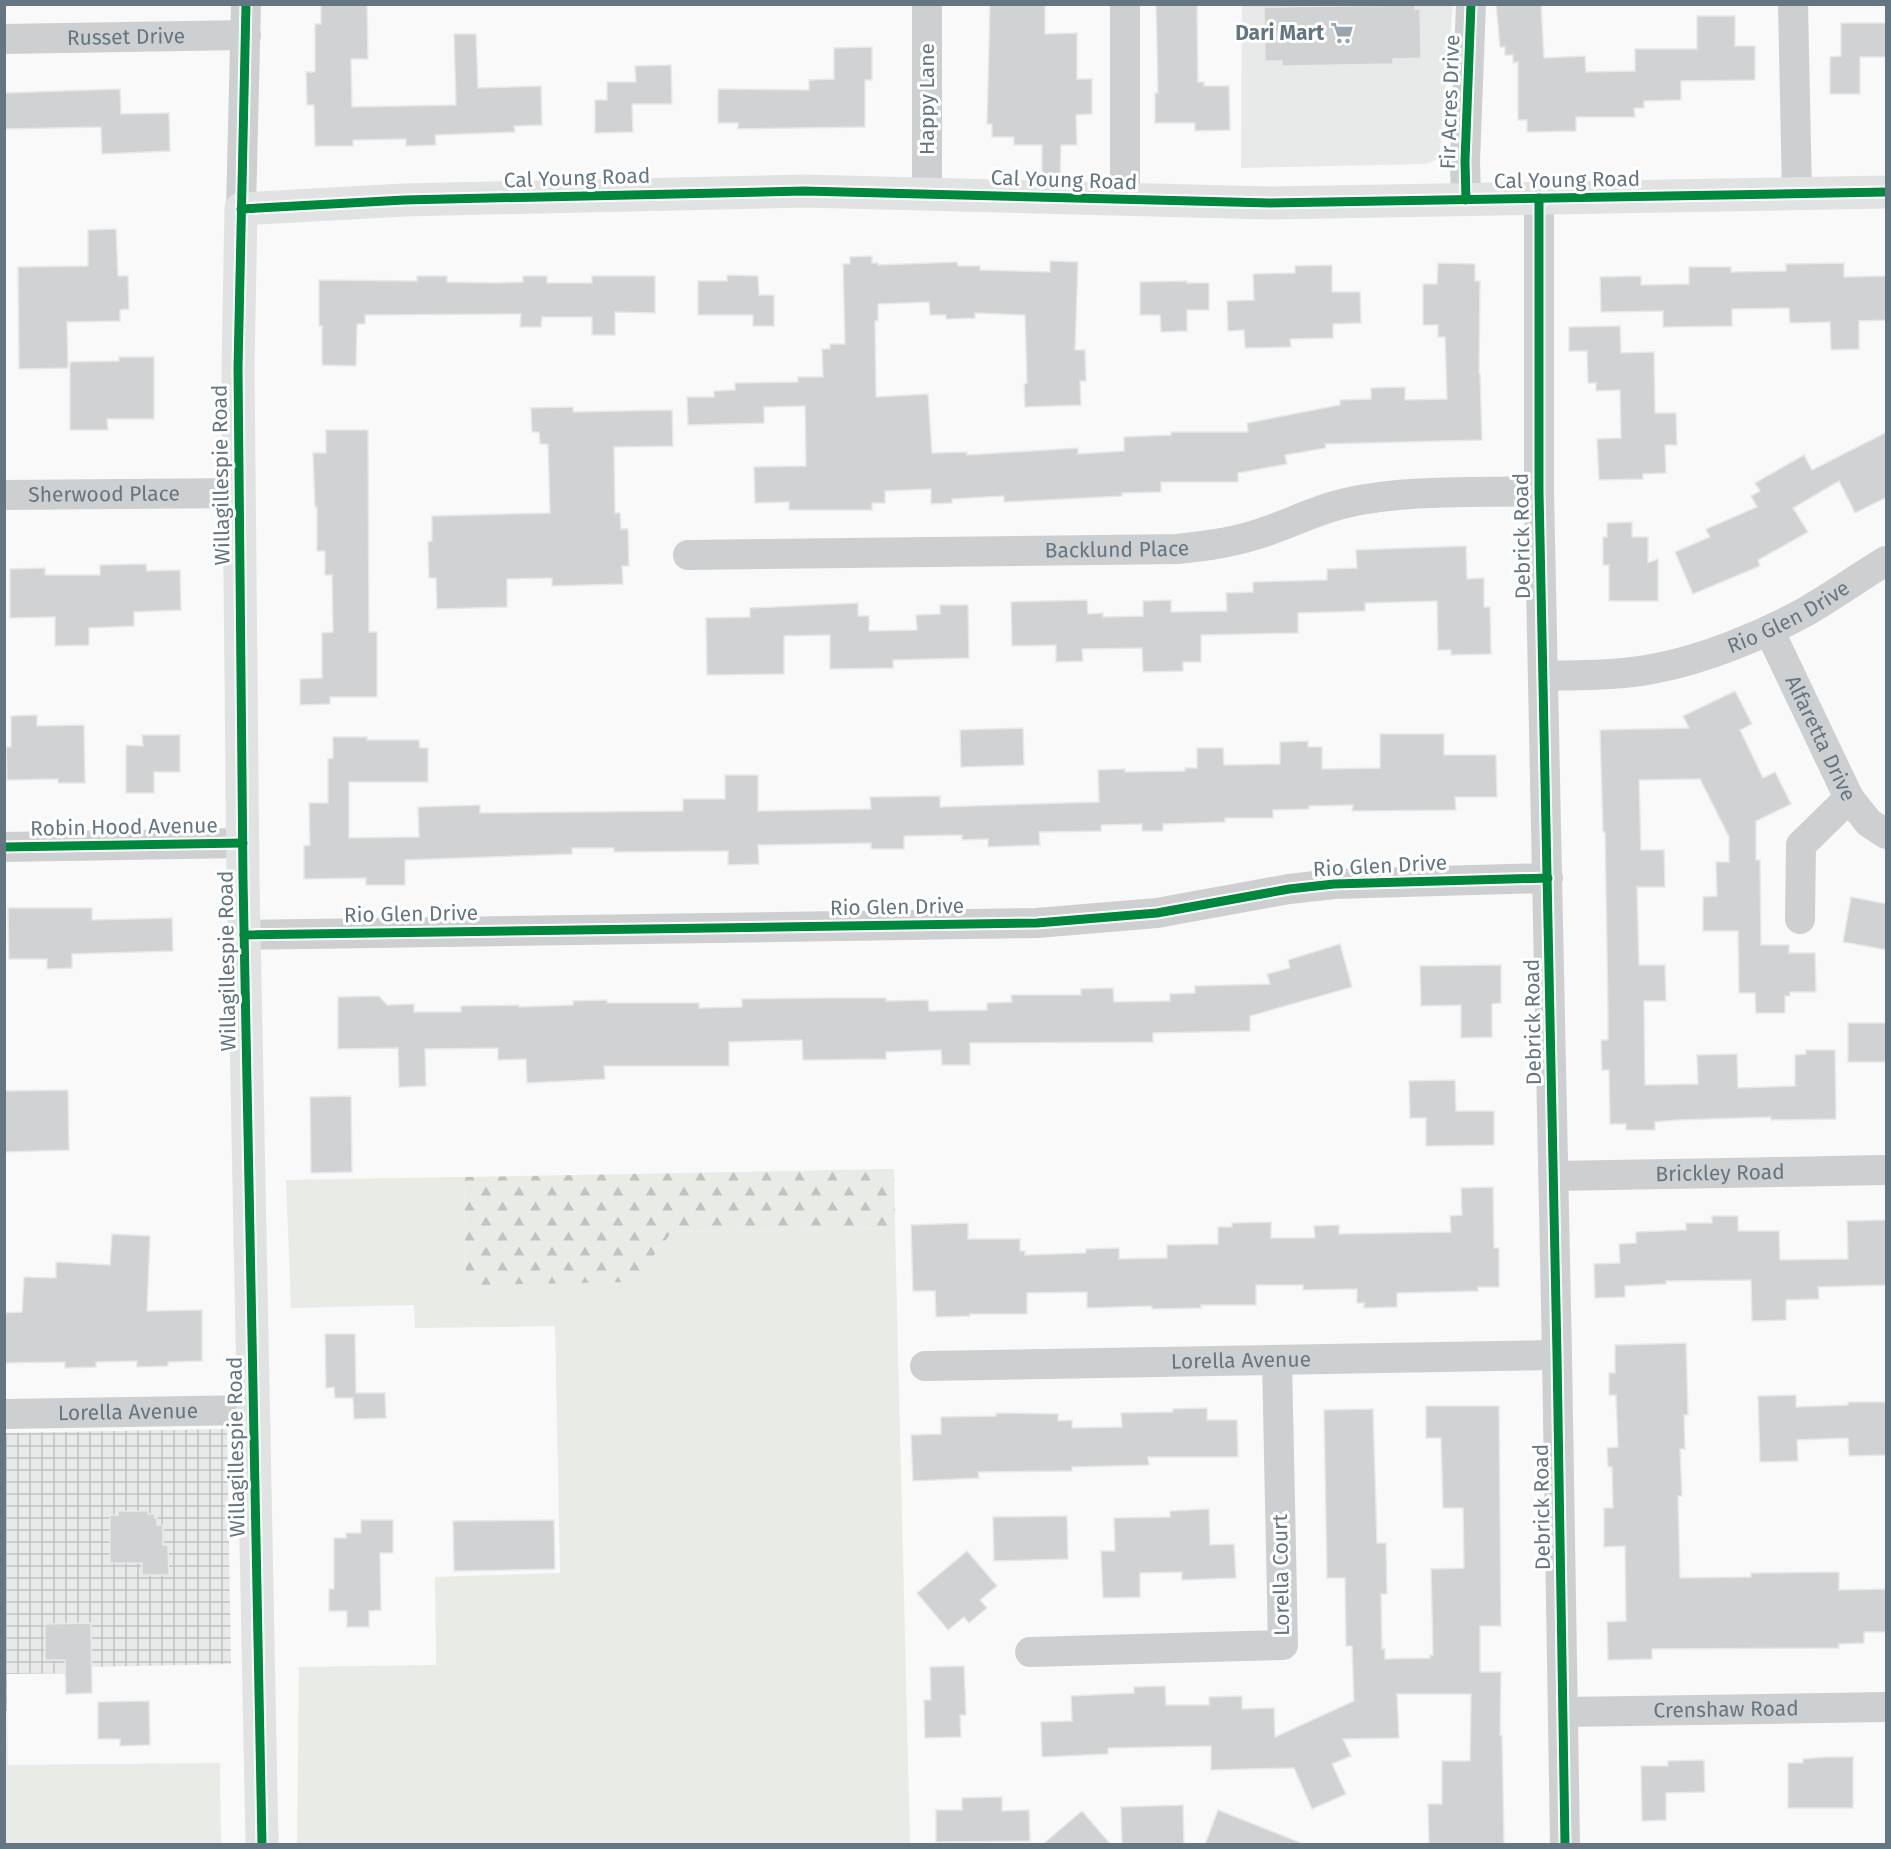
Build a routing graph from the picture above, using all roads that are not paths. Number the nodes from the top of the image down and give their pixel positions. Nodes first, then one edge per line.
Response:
1 (246, 4) edge
2 (927, 4) edge
3 (1125, 4) edge
4 (1471, 4) edge
5 (1793, 4) edge
6 (246, 36) junction
7 (4, 39) edge
8 (1887, 192) edge
9 (927, 194) junction
10 (1797, 194) junction
11 (1539, 198) junction
12 (1125, 200) junction
13 (1466, 200) junction
14 (241, 209) junction
15 (1539, 490) junction
16 (240, 493) junction
17 (4, 495) edge
18 (688, 555) dead end
19 (1887, 561) edge
20 (1769, 630) junction
21 (1543, 676) junction
22 (1849, 798) junction
23 (1887, 834) edge
24 (243, 843) junction
25 (4, 848) edge
26 (1548, 878) junction
27 (1800, 919) dead end
28 (244, 935) junction
29 (1887, 1170) edge
30 (1554, 1176) junction
31 (1557, 1355) junction
32 (1278, 1360) junction
33 (925, 1366) dead end
34 (253, 1410) junction
35 (4, 1414) edge
36 (1030, 1652) dead end
37 (1887, 1707) edge
38 (1564, 1712) junction
39 (262, 1845) edge
40 (1565, 1845) edge

1 - 6 street, Willagillespie Road
2 - 9 street, Happy Lane
3 - 12 street
4 - 13 street, Fir Acres Drive
5 - 10 street
6 - 7 street, Russet Drive
6 - 14 street, Willagillespie Road
8 - 10 main road, Cal Young Road
9 - 12 main road, Cal Young Road
9 - 14 main road, Cal Young Road
10 - 11 main road, Cal Young Road
11 - 13 main road, Cal Young Road
11 - 15 street, Debrick Road
12 - 13 main road, Cal Young Road
14 - 16 main road, Willagillespie Road
15 - 18 street, Backlund Place
15 - 21 street, Debrick Road
16 - 17 street, Sherwood Place
16 - 24 main road, Willagillespie Road
19 - 20 street, Rio Glen Drive
20 - 21 street, Rio Glen Drive
20 - 22 street, Alfaretta Drive
21 - 26 street, Debrick Road
22 - 23 street, Alfaretta Drive
22 - 27 street
24 - 25 street, Robin Hood Avenue
24 - 28 main road, Willagillespie Road
26 - 28 street, Rio Glen Drive
26 - 30 street, Debrick Road
28 - 34 main road, Willagillespie Road
29 - 30 street, Brickley Road
30 - 31 street, Debrick Road
31 - 32 street, Lorella Avenue
31 - 38 street, Debrick Road
32 - 33 street, Lorella Avenue
32 - 36 street, Lorella Court
34 - 35 street, Lorella Avenue
34 - 39 main road, Willagillespie Road
37 - 38 street, Crenshaw Road
38 - 40 street, Debrick Road

